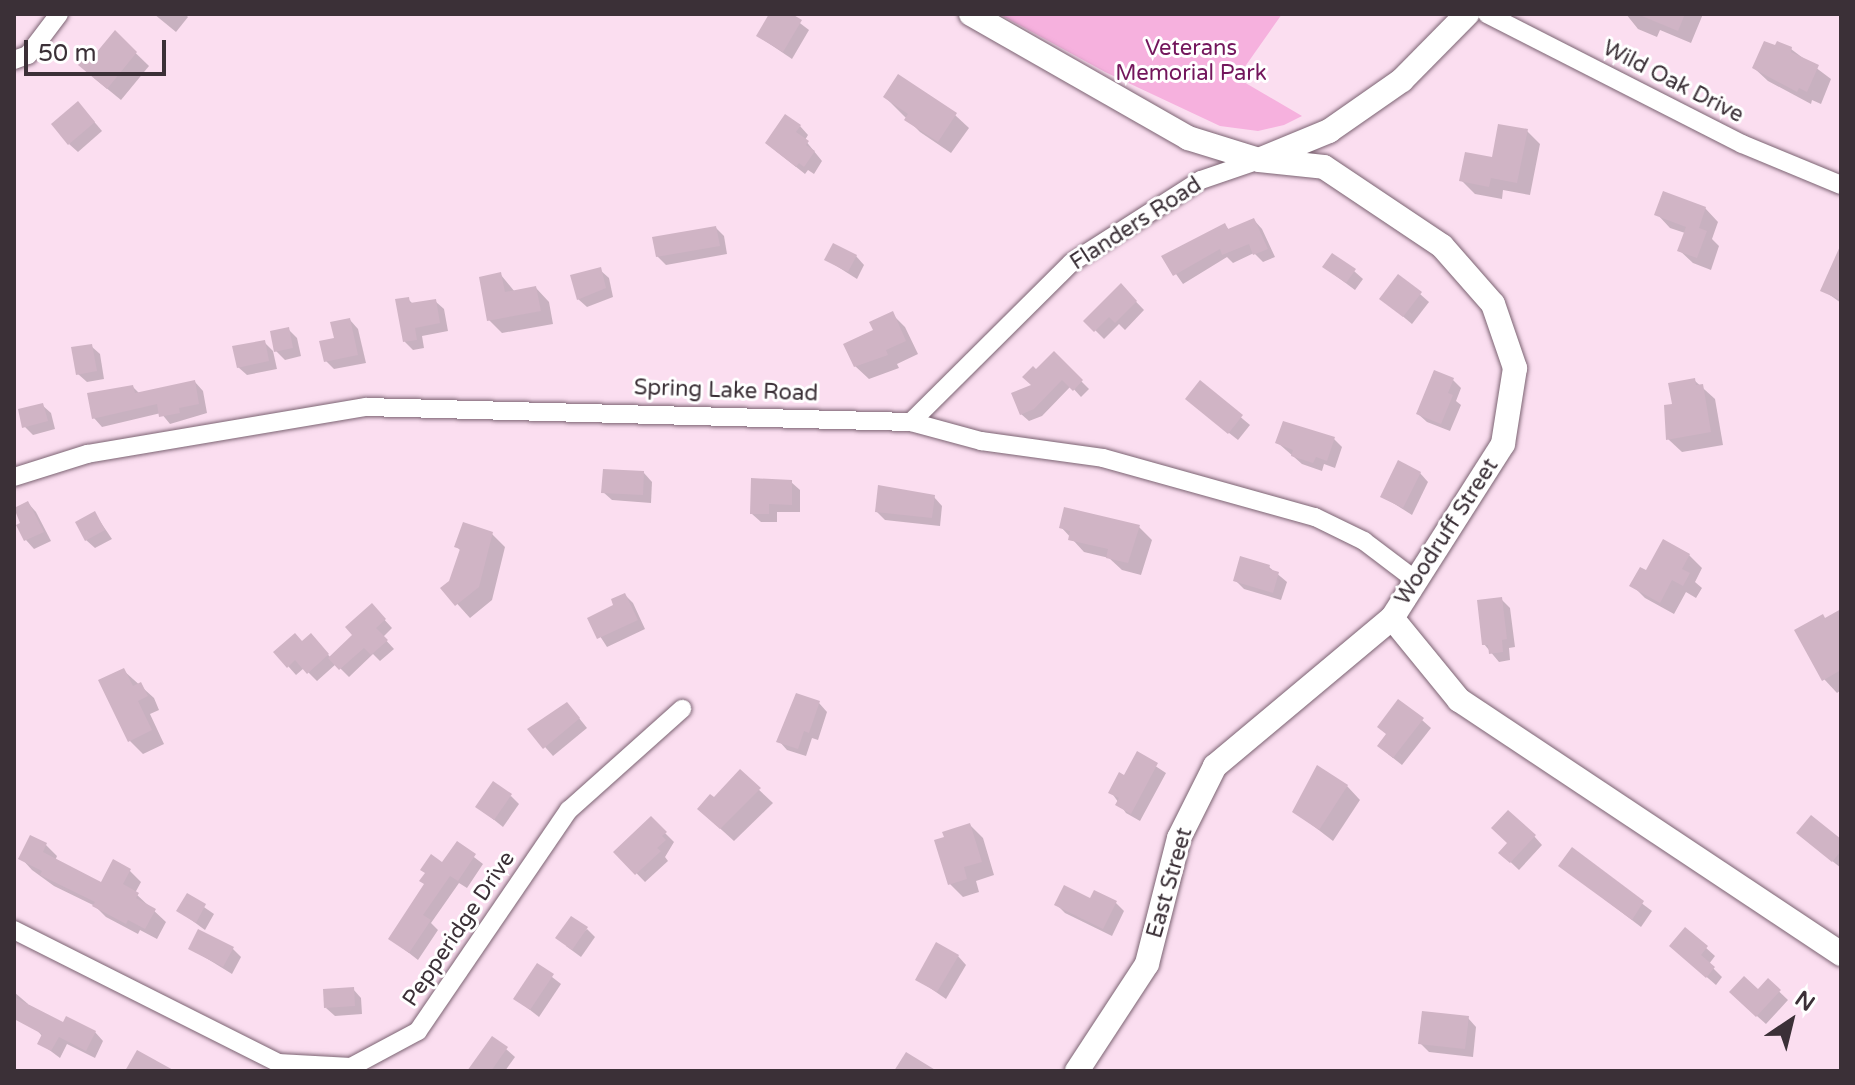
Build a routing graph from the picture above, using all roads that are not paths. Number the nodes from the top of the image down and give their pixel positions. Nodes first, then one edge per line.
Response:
1 (59, 14) edge
2 (971, 14) edge
3 (1467, 14) edge
4 (1487, 14) edge
5 (14, 60) edge
6 (1259, 160) junction
7 (1841, 185) edge
8 (911, 422) junction
9 (14, 477) edge
10 (1414, 579) junction
11 (1392, 618) junction
12 (682, 709) dead end
13 (14, 930) edge
14 (1841, 954) edge
15 (1077, 1071) edge

1 - 5 street
2 - 6 street, Woodruff Street
3 - 6 street, Flanders Road
4 - 7 street, Wild Oak Drive
6 - 8 street, Flanders Road
6 - 10 street, Woodruff Street
8 - 9 street, Spring Lake Road
8 - 10 street, Spring Lake Road
10 - 11 street, Woodruff Street
11 - 14 street, Woodruff Street
11 - 15 street, East Street
12 - 13 street, Pepperidge Drive

